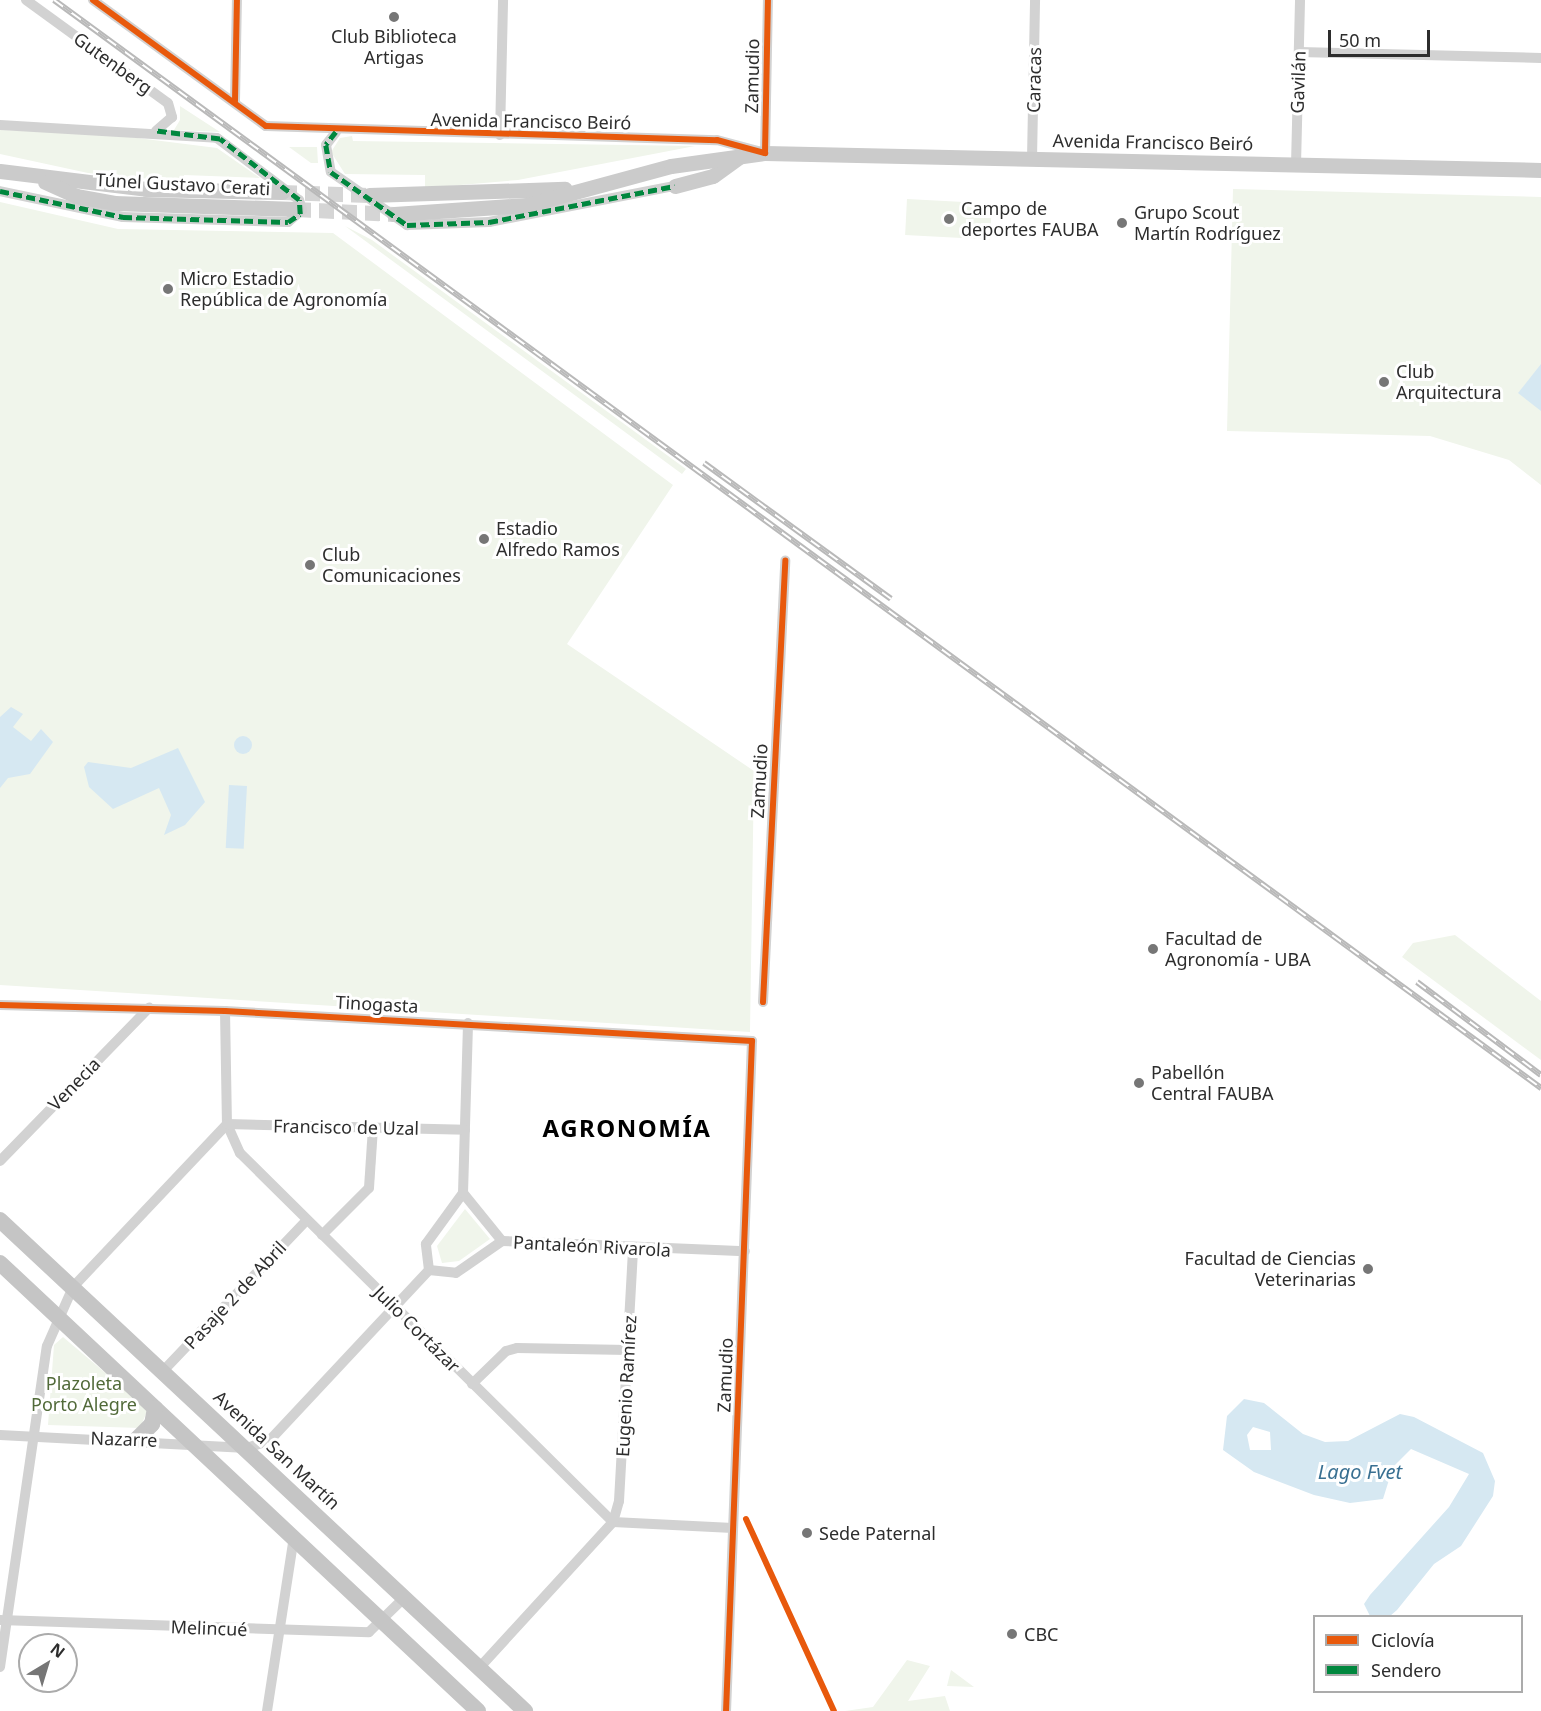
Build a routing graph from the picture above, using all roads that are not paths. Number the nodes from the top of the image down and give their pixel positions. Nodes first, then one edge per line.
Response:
1 (26, 0) edge
2 (93, 0) edge
3 (237, 0) edge
4 (503, 0) edge
5 (768, 0) edge
6 (1035, 0) edge
7 (1300, 0) edge
8 (1299, 52) junction
9 (1541, 58) edge
10 (235, 101) junction
11 (0, 124) edge
12 (156, 131) junction
13 (336, 132) junction
14 (500, 135) junction
15 (765, 153) junction
16 (742, 155) junction
17 (1032, 159) junction
18 (1296, 165) junction
19 (1541, 170) edge
20 (0, 171) edge
21 (37, 178) junction
22 (675, 186) joint
23 (592, 188) junction
24 (0, 191) edge
25 (282, 192) tunnel mouth
26 (369, 195) tunnel mouth
27 (296, 209) tunnel mouth
28 (394, 214) tunnel mouth
29 (785, 561) dead end
30 (763, 1002) dead end
31 (0, 1005) edge
32 (149, 1008) junction
33 (225, 1011) junction
34 (468, 1023) junction
35 (752, 1041) joint
36 (227, 1124) junction
37 (373, 1128) junction
38 (465, 1130) junction
39 (0, 1161) edge
40 (463, 1193) junction
41 (0, 1220) edge
42 (307, 1220) junction
43 (322, 1235) junction
44 (502, 1241) junction
45 (633, 1250) junction
46 (745, 1251) junction
47 (0, 1263) edge
48 (429, 1270) junction
49 (73, 1287) junction
50 (395, 1307) junction
51 (56, 1315) junction
52 (628, 1350) junction
53 (164, 1370) junction
54 (472, 1384) junction
55 (155, 1408) junction
56 (0, 1435) edge
57 (35, 1437) junction
58 (136, 1440) junction
59 (191, 1442) junction
60 (247, 1448) junction
61 (613, 1522) junction
62 (733, 1528) junction
63 (294, 1537) junction
64 (405, 1597) junction
65 (384, 1619) junction
66 (4, 1620) edge
67 (279, 1631) junction
68 (0, 1667) edge
69 (480, 1667) junction
70 (267, 1711) edge
71 (478, 1711) edge
72 (525, 1711) edge
73 (726, 1711) edge

1 - 12 street, Gutenberg
2 - 10 street
3 - 10 street
4 - 14 street
5 - 15 street, Zamudio
6 - 17 street, Caracas
7 - 8 street, Gavilán
8 - 9 street
8 - 18 street, Gavilán
10 - 13 street, Avenida Francisco Beiró
11 - 12 street
12 - 24 street
13 - 14 street, Avenida Francisco Beiró
13 - 22 street
14 - 15 street, Avenida Francisco Beiró
15 - 16 main road, Avenida Francisco Beiró
15 - 17 main road, Avenida Francisco Beiró
16 - 22 main road
16 - 23 main road
17 - 18 main road, Avenida Francisco Beiró
18 - 19 main road, Avenida Francisco Beiró
20 - 21 main road, Túnel Gustavo Cerati
21 - 25 main road, Túnel Gustavo Cerati
21 - 27 main road, Túnel Gustavo Cerati
23 - 26 main road
23 - 28 main road
29 - 30 street, Zamudio
31 - 32 street, Tinogasta
32 - 33 street, Tinogasta
32 - 39 street, Venecia
33 - 34 street, Tinogasta
33 - 36 street, Julio Cortázar
34 - 35 street, Tinogasta
34 - 38 street
35 - 46 street, Zamudio
36 - 37 street, Francisco de Uzal
36 - 42 street, Julio Cortázar
36 - 49 street
37 - 38 street, Francisco de Uzal
37 - 43 street
38 - 40 street
40 - 44 street, Pantaleón Rivarola
40 - 48 street
41 - 49 main road, Avenida San Martín
42 - 43 street, Julio Cortázar
42 - 53 street, Pasaje 2 de Abril
43 - 50 street, Julio Cortázar
44 - 45 street, Pantaleón Rivarola
44 - 48 street
45 - 46 street, Pantaleón Rivarola
45 - 52 street, Eugenio Ramírez
46 - 62 street, Zamudio
47 - 51 main road
48 - 50 street
49 - 51 street
49 - 53 main road, Avenida San Martín
50 - 54 street, Julio Cortázar
50 - 60 street
51 - 55 main road
51 - 57 street
52 - 54 street
52 - 61 street, Eugenio Ramírez
53 - 60 main road, Avenida San Martín
54 - 61 street, Julio Cortázar
55 - 58 main road
55 - 59 main road
56 - 57 street, Nazarre
57 - 58 street, Nazarre
57 - 66 street
58 - 59 street, Nazarre
59 - 60 street, Nazarre
59 - 63 main road
60 - 64 main road, Avenida San Martín
61 - 62 street
61 - 69 street
62 - 73 street, Zamudio
63 - 65 main road
63 - 67 street
64 - 65 street, Melincué
64 - 69 main road, Avenida San Martín
65 - 67 street, Melincué
65 - 71 main road
66 - 67 street, Melincué
66 - 68 street
67 - 70 street
69 - 72 main road, Avenida San Martín

